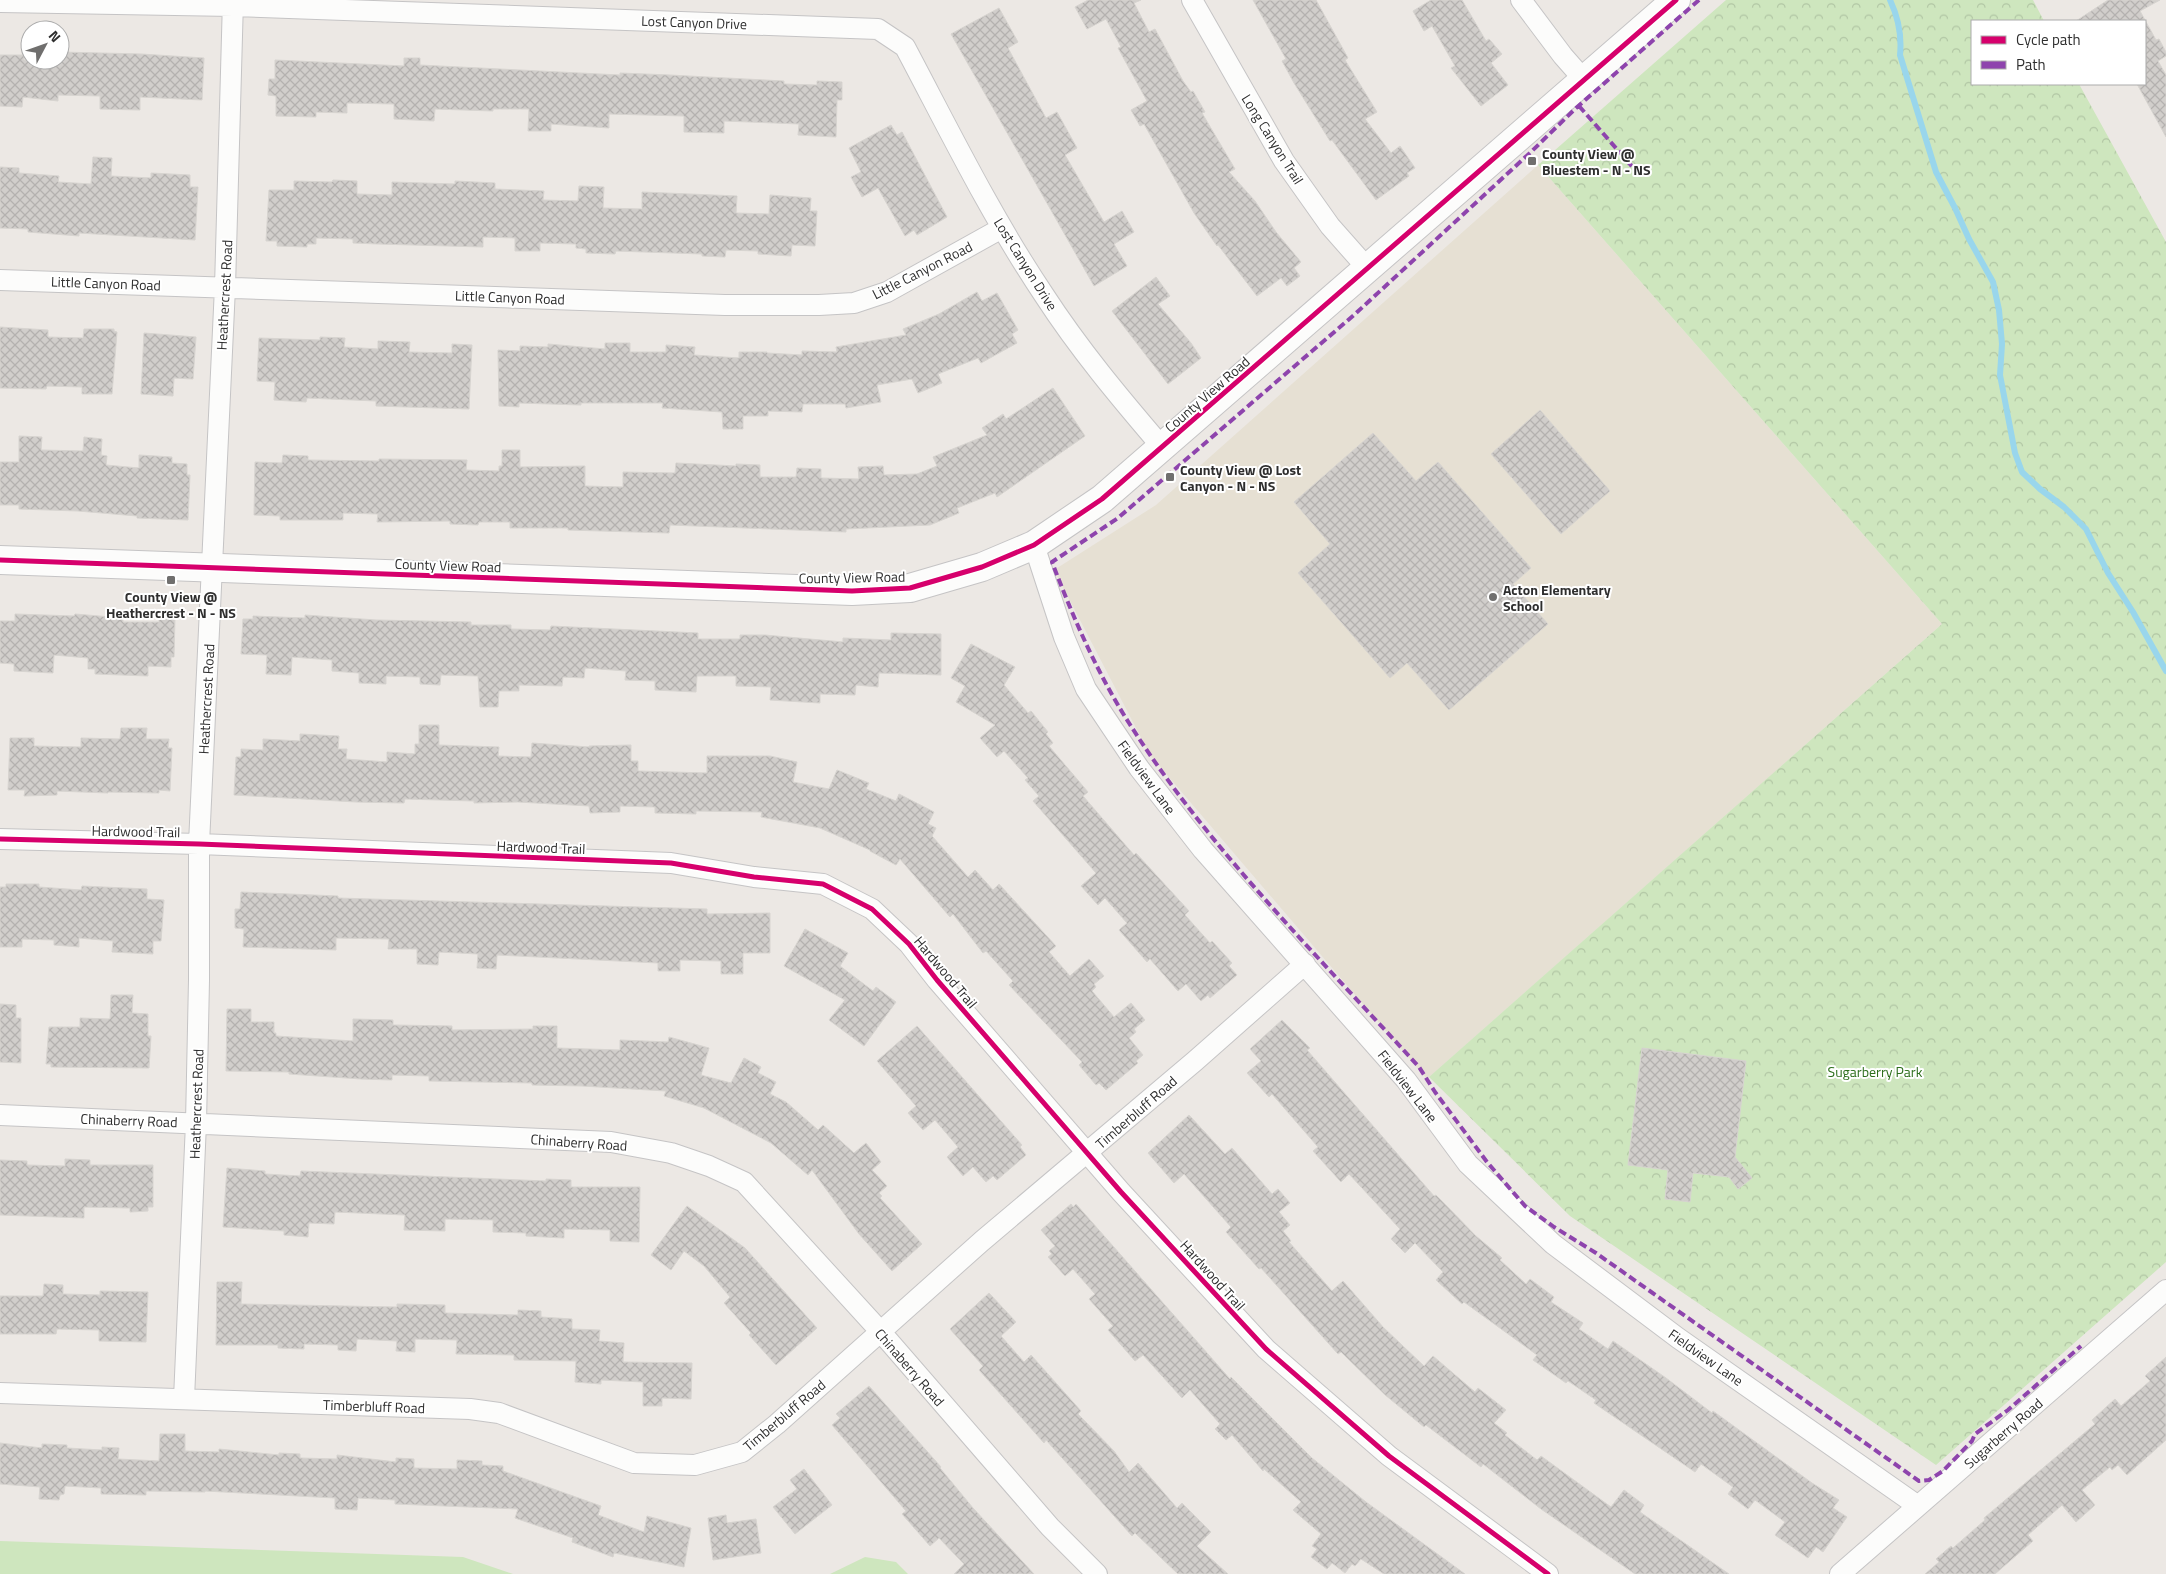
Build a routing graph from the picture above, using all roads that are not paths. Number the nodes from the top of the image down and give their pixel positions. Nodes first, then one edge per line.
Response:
1 (1192, 0) edge
2 (1521, 0) edge
3 (1676, 0) edge
4 (0, 2) edge
5 (233, 3) edge
6 (1585, 81) junction
7 (1002, 228) junction
8 (1368, 269) junction
9 (0, 280) edge
10 (225, 286) junction
11 (1162, 447) junction
12 (1034, 545) junction
13 (0, 560) edge
14 (212, 568) junction
15 (0, 839) edge
16 (199, 844) junction
17 (1305, 964) junction
18 (0, 1115) edge
19 (196, 1123) junction
20 (1088, 1153) junction
21 (2166, 1290) edge
22 (880, 1331) junction
23 (0, 1393) edge
24 (184, 1399) junction
25 (1918, 1506) junction
26 (1097, 1574) edge
27 (1548, 1574) edge
28 (1840, 1574) edge

1 - 8 street, Long Canyon Trail
2 - 6 street
3 - 6 street, County View Road
4 - 5 street, Lost Canyon Drive
5 - 7 street, Lost Canyon Drive
5 - 10 street, Heathercrest Road
6 - 8 street, County View Road
7 - 10 street, Little Canyon Road
7 - 11 street, Lost Canyon Drive
8 - 11 street, County View Road
9 - 10 street, Little Canyon Road
10 - 14 street, Heathercrest Road
11 - 12 street, County View Road
12 - 14 street, County View Road
12 - 17 street, Fieldview Lane
13 - 14 street, County View Road
14 - 16 street, Heathercrest Road
15 - 16 street, Hardwood Trail
16 - 19 street, Heathercrest Road
16 - 20 street, Hardwood Trail
17 - 20 street, Timberbluff Road
17 - 25 street, Fieldview Lane
18 - 19 street, Chinaberry Road
19 - 22 street, Chinaberry Road
19 - 24 street, Heathercrest Road
20 - 22 street, Timberbluff Road
20 - 27 street, Hardwood Trail
21 - 25 street, Sugarberry Road
22 - 24 street, Timberbluff Road
22 - 26 street, Chinaberry Road
23 - 24 street, Timberbluff Road
25 - 28 street, Sugarberry Road

